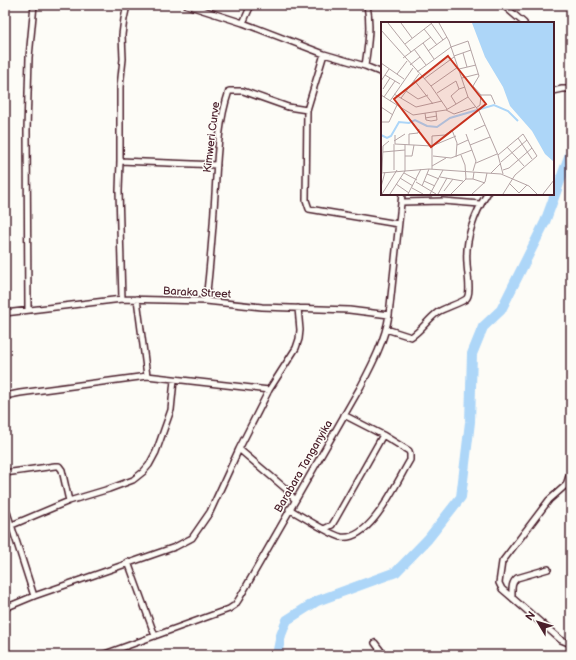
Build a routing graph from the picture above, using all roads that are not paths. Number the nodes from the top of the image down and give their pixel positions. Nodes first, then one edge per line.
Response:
1 (34, 5) edge
2 (127, 5) edge
3 (187, 5) edge
4 (251, 5) edge
5 (367, 5) edge
6 (503, 5) edge
7 (523, 22) edge
8 (242, 23) junction
9 (324, 54) junction
10 (365, 66) junction
11 (381, 73) edge
12 (571, 89) edge
13 (554, 90) edge
14 (307, 110) junction
15 (120, 161) junction
16 (217, 165) junction
17 (402, 195) edge
18 (486, 195) edge
19 (402, 202) junction
20 (480, 204) junction
21 (398, 224) junction
22 (122, 299) junction
23 (138, 299) junction
24 (206, 301) junction
25 (298, 308) junction
26 (28, 310) junction
27 (5, 314) edge
28 (389, 315) junction
29 (386, 329) junction
30 (147, 376) junction
31 (174, 380) junction
32 (269, 390) junction
33 (5, 396) edge
34 (344, 415) junction
35 (382, 435) junction
36 (239, 449) junction
37 (571, 470) edge
38 (5, 473) edge
39 (569, 486) edge
40 (295, 500) junction
41 (69, 501) junction
42 (5, 506) edge
43 (290, 510) junction
44 (12, 524) junction
45 (324, 529) junction
46 (128, 562) junction
47 (548, 569) dead end
48 (34, 596) junction
49 (512, 597) junction
50 (5, 608) edge
51 (155, 636) junction
52 (375, 643) dead end
53 (571, 644) edge
54 (571, 652) edge
55 (102, 655) edge
56 (384, 655) edge
57 (568, 655) edge

1 - 26 street
2 - 15 street
3 - 8 street
4 - 8 street
5 - 10 street
6 - 7 street
8 - 9 street
9 - 10 street
9 - 14 street
10 - 11 street
12 - 13 street
14 - 16 street, Kimweri Curve
14 - 21 street
15 - 16 street
15 - 22 street
16 - 24 street, Kimweri Curve
17 - 19 street, Barabara Tanganyika
18 - 20 street
19 - 20 street
19 - 21 street, Barabara Tanganyika
20 - 29 street
21 - 28 street, Barabara Tanganyika
22 - 23 street, Baraka Street
22 - 26 street, Baraka Street
23 - 24 street, Baraka Street
23 - 30 street
24 - 25 street, Baraka Street
25 - 28 street, Baraka Street
25 - 32 street
26 - 27 street, Baraka Street
28 - 29 street, Barabara Tanganyika
29 - 34 street, Barabara Tanganyika
30 - 31 street
30 - 33 street
31 - 32 street
31 - 41 street
32 - 36 street
34 - 35 street
34 - 40 street, Barabara Tanganyika
35 - 45 street
35 - 45 street
36 - 40 street
36 - 46 street
37 - 39 street
38 - 41 street
39 - 49 street
40 - 43 street, Barabara Tanganyika
41 - 44 street
42 - 44 street
43 - 45 street
43 - 51 street, Barabara Tanganyika
44 - 48 street
46 - 48 street
46 - 51 street
47 - 49 street
48 - 50 street
49 - 53 street
51 - 55 street, Barabara Tanganyika
52 - 56 street
54 - 57 street

